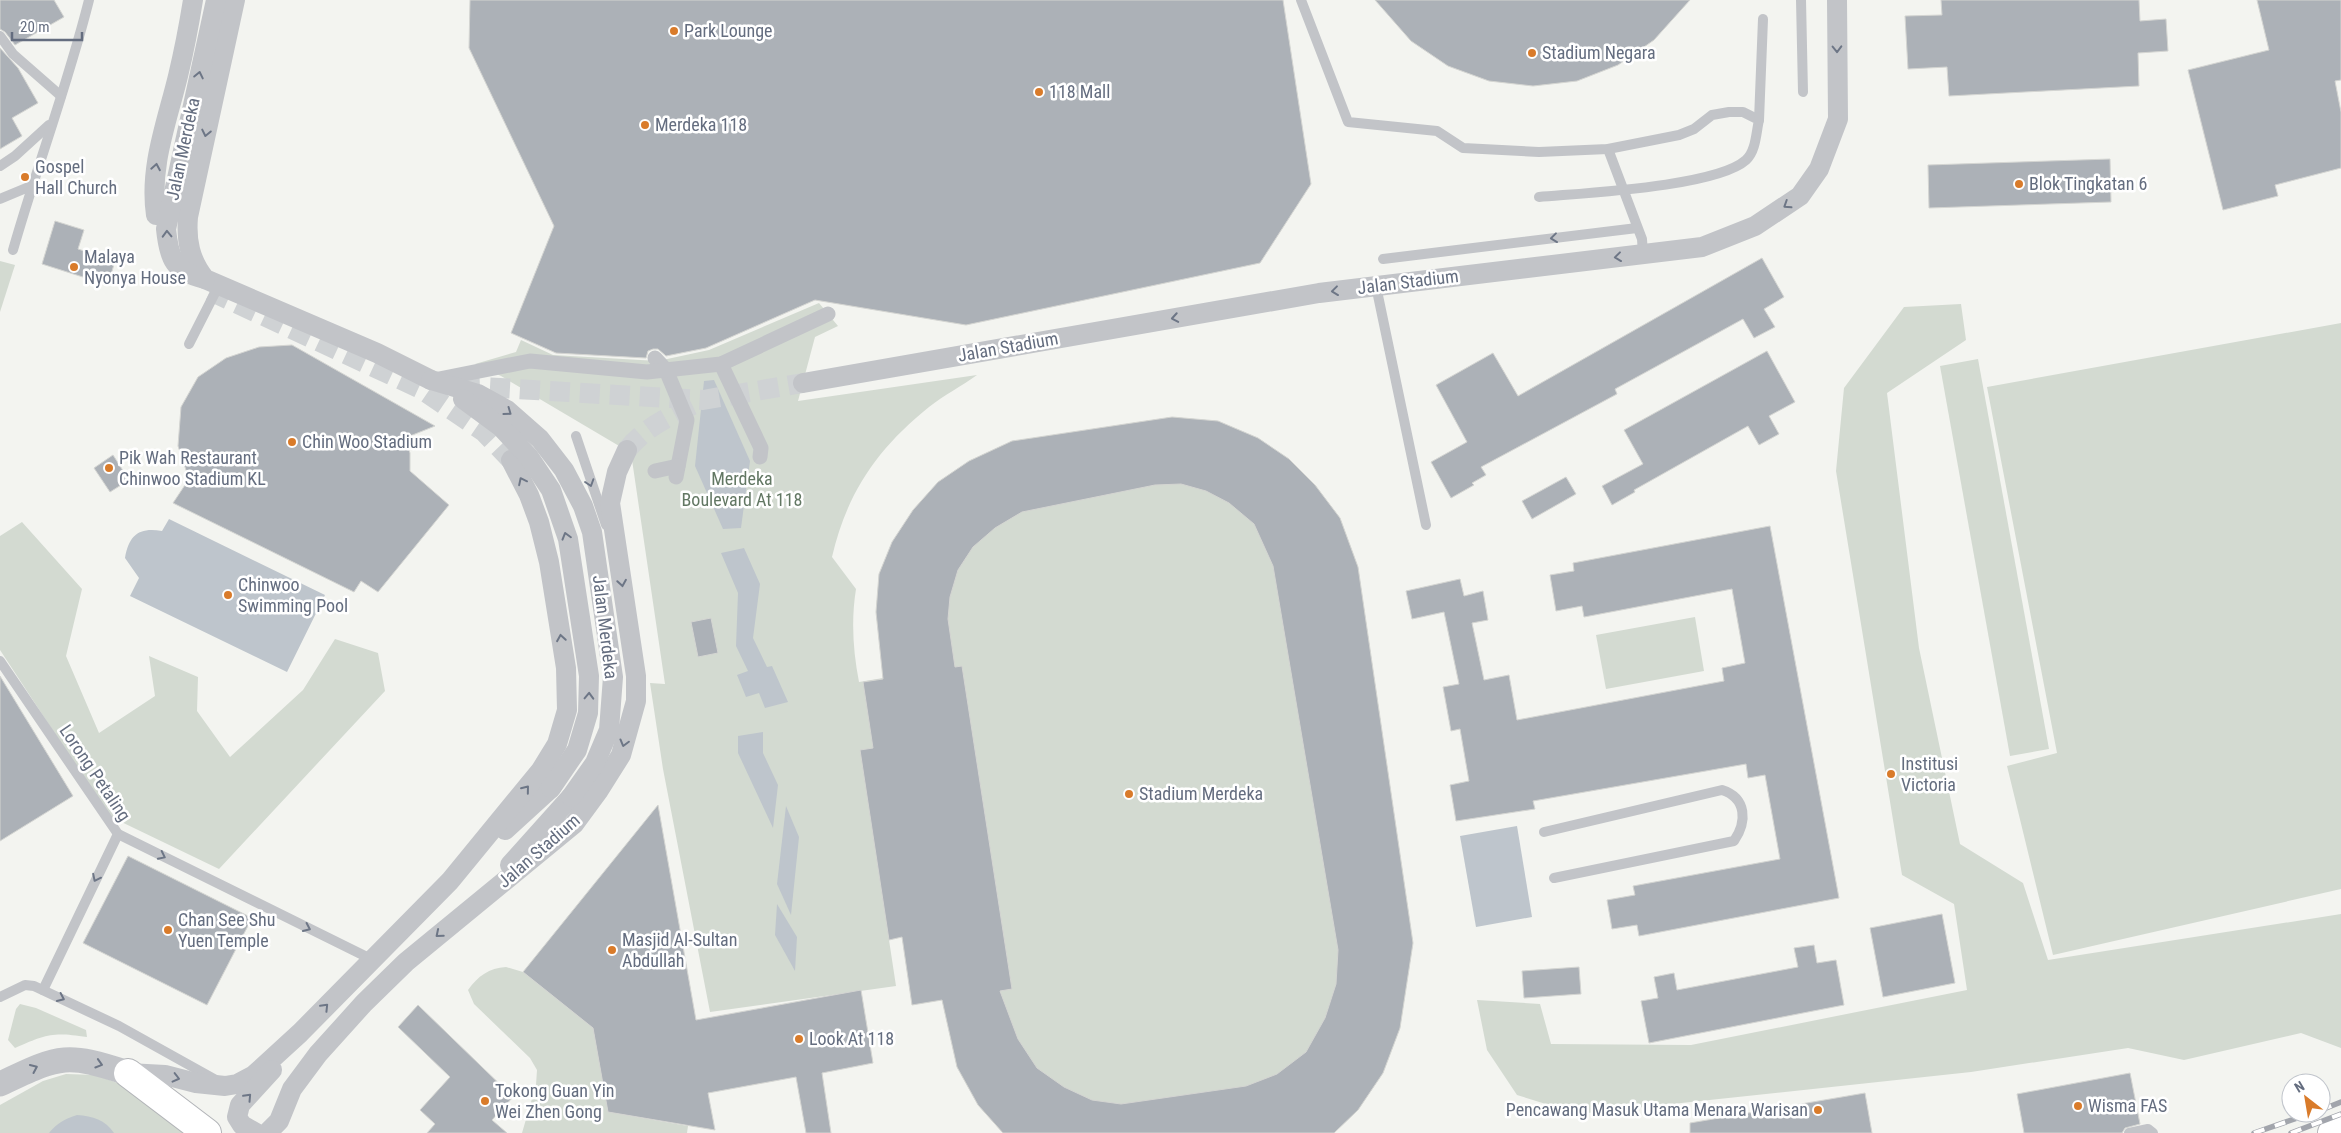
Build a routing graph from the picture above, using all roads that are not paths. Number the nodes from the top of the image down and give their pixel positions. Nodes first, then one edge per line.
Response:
1 (89, 0) edge
2 (193, 0) edge
3 (216, 0) edge
4 (235, 0) edge
5 (1301, 0) edge
6 (1801, 0) edge
7 (1836, 0) edge
8 (1763, 19) dead end
9 (0, 36) edge
10 (1803, 92) dead end
11 (60, 96) junction
12 (1759, 120) junction
13 (51, 123) junction
14 (1608, 149) junction
15 (0, 166) edge
16 (31, 186) junction
17 (1625, 190) junction
18 (1539, 197) dead end
19 (0, 199) edge
20 (156, 215) dead end
21 (1638, 228) junction
22 (13, 250) dead end
23 (1643, 254) junction
24 (1383, 258) dead end
25 (212, 282) junction
26 (1376, 286) junction
27 (828, 314) dead end
28 (189, 344) dead end
29 (655, 358) dead end
30 (721, 364) junction
31 (666, 370) junction
32 (431, 380) junction
33 (803, 383) tunnel mouth
34 (576, 436) dead end
35 (627, 450) tunnel mouth
36 (760, 457) dead end
37 (512, 460) tunnel mouth
38 (654, 470) dead end
39 (1426, 526) dead end
40 (616, 548) junction
41 (0, 661) edge
42 (1544, 832) dead end
43 (118, 834) junction
44 (1554, 878) dead end
45 (450, 881) junction
46 (471, 907) junction
47 (371, 959) junction
48 (43, 990) junction
49 (0, 997) edge
50 (300, 1033) junction
51 (128, 1073) junction
52 (0, 1084) edge
53 (225, 1086) junction
54 (291, 1094) junction
55 (2341, 1130) edge
56 (207, 1133) edge
57 (256, 1133) edge
58 (267, 1133) edge
59 (288, 1133) edge
60 (2129, 1133) edge
61 (2153, 1133) edge
62 (2332, 1133) edge

1 - 11 lane
20 -> 2 street
25 -> 3 street, Jalan Merdeka, bridge
4 -> 25 street, Jalan Merdeka
5 - 14 lane
6 - 10 lane
7 -> 23 street, Jalan Stadium
8 - 12 lane
9 - 11 lane
11 - 13 lane
12 - 14 lane
12 - 17 lane
13 - 15 lane
13 - 16 lane
14 - 17 lane
16 - 19 lane
16 - 22 lane
17 - 18 lane
17 - 21 lane
21 - 23 lane
21 -> 24 lane
23 -> 26 street, Jalan Stadium
25 - 28 lane
25 - 32 street, Jalan Merdeka
26 -> 33 street, Jalan Stadium
26 - 39 lane
27 - 30 street
29 - 31 street
30 - 31 street
30 - 36 street
31 - 32 street
31 - 38 street
45 -> 32 street, Jalan Merdeka, bridge
32 -> 46 street, Jalan Merdeka, bridge
34 -> 40 lane
35 - 40 street, Jalan Stadium
45 -> 37 street
40 -> 46 street, Jalan Stadium
41 - 43 lane, Lorong Petaling
42 - 44 lane
43 -> 47 lane
43 -> 48 lane, Lorong Petaling
45 - 47 street
46 -> 54 street, Jalan Stadium
50 -> 47 street
48 - 49 lane
48 -> 53 lane
50 - 53 street
57 -> 50 street
52 -> 51 street
51 -> 53 street
51 - 56 highway
54 - 58 street, Jalan Stadium
54 - 59 street, Jalan Stadium
55 - 62 highway
60 - 61 lane

